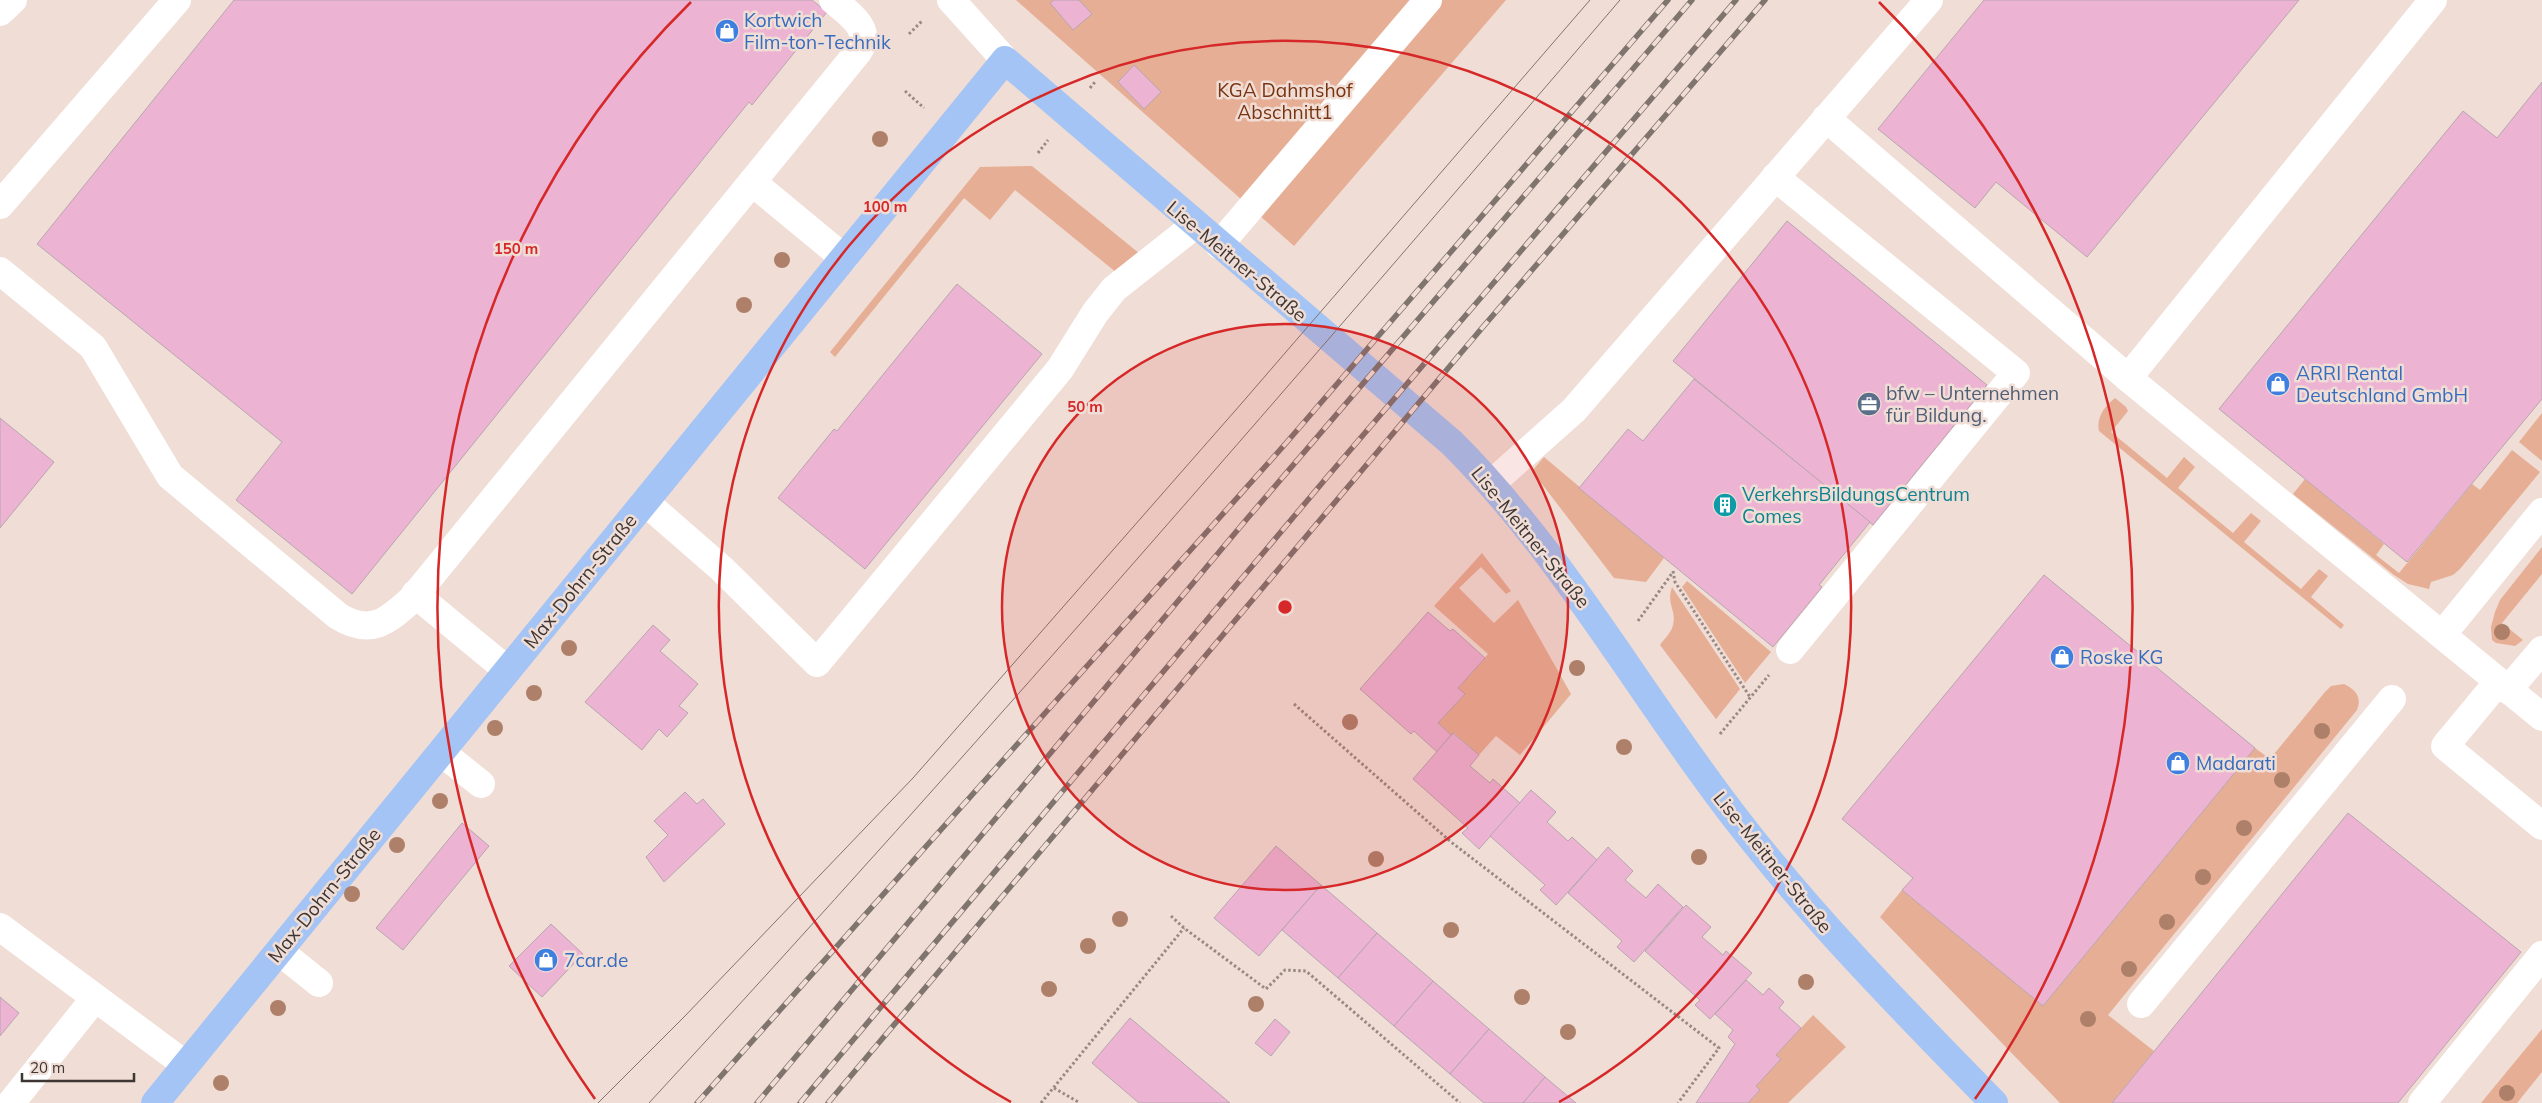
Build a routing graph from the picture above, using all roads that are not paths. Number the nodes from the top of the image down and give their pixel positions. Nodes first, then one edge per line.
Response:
1 (13, 0) edge
2 (177, 0) edge
3 (833, 0) edge
4 (951, 0) edge
5 (1428, 0) edge
6 (1929, 0) edge
7 (2433, 0) edge
8 (0, 12) edge
9 (1006, 60) junction
10 (1826, 118) junction
11 (1775, 177) junction
12 (752, 182) junction
13 (0, 205) edge
14 (1195, 225) junction
15 (1219, 245) junction
16 (844, 258) junction
17 (0, 271) edge
18 (2128, 378) junction
19 (1492, 483) junction
20 (645, 502) junction
21 (2542, 512) edge
22 (415, 594) junction
23 (2442, 635) junction
24 (1790, 650) dead end
25 (2542, 650) edge
26 (508, 670) junction
27 (2503, 686) junction
28 (2392, 699) dead end
29 (2542, 717) edge
30 (441, 752) junction
31 (482, 784) dead end
32 (2542, 826) edge
33 (0, 927) edge
34 (279, 951) junction
35 (2542, 955) edge
36 (319, 983) dead end
37 (95, 998) junction
38 (2141, 1004) dead end
39 (186, 1065) junction
40 (11, 1103) edge
41 (155, 1103) edge
42 (1994, 1103) edge
43 (2422, 1103) edge

1 - 8 street
2 - 13 street
3 - 12 street
4 - 9 street, Lise-Meitner-Straße
5 - 15 street
6 - 10 street
7 - 18 street
9 - 14 main road, Lise-Meitner-Straße
9 - 16 main road, Max-Dohrn-Straße
10 - 11 street
10 - 18 street
11 - 19 street
11 - 24 street
12 - 16 street
12 - 22 street
14 - 15 main road, Lise-Meitner-Straße
14 - 20 street
15 - 19 main road, Lise-Meitner-Straße
16 - 20 main road, Max-Dohrn-Straße
17 - 22 street
18 - 23 street
19 - 42 main road, Lise-Meitner-Straße
20 - 26 main road, Max-Dohrn-Straße
21 - 23 street
22 - 26 street
23 - 27 street
25 - 27 street
26 - 30 main road, Max-Dohrn-Straße
27 - 29 street
27 - 32 street
28 - 38 street
30 - 31 street
30 - 34 main road, Max-Dohrn-Straße
33 - 37 street
34 - 36 street
34 - 39 main road, Max-Dohrn-Straße
35 - 43 street
37 - 39 street
37 - 40 street
39 - 41 main road, Max-Dohrn-Straße

